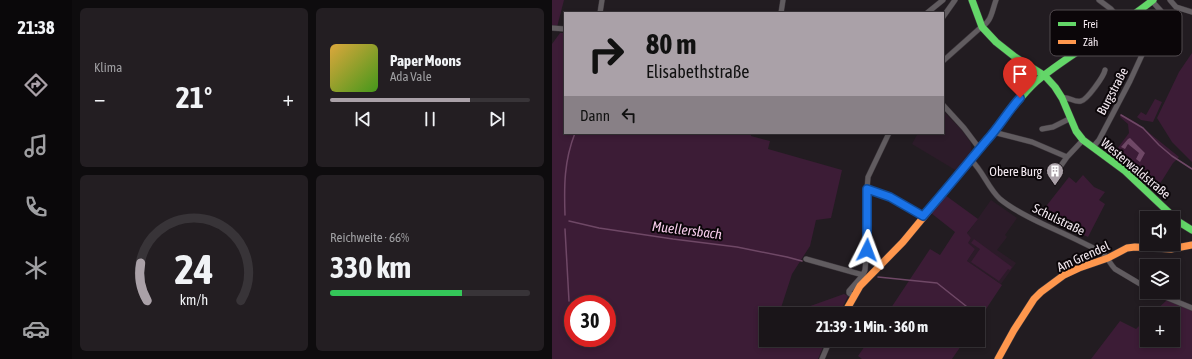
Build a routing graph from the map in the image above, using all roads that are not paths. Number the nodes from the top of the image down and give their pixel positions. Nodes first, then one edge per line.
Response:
1 (602, 0) edge
2 (783, 0) edge
3 (943, 0) edge
4 (955, 0) edge
5 (972, 0) edge
6 (996, 0) edge
7 (1099, 0) edge
8 (1170, 0) edge
9 (1153, 1) edge
10 (1112, 10) edge
11 (1140, 10) edge
12 (1159, 10) edge
13 (600, 12) edge
14 (780, 12) edge
15 (928, 12) edge
16 (1192, 12) edge
17 (944, 16) edge
18 (982, 27) junction
19 (552, 28) edge
20 (564, 29) edge
21 (1071, 56) edge
22 (1142, 56) edge
23 (944, 60) edge
24 (1105, 70) dead end
25 (1045, 76) junction
26 (1062, 98) junction
27 (944, 106) edge
28 (1071, 118) junction
29 (1042, 129) dead end
30 (994, 131) junction
31 (888, 134) edge
32 (1083, 140) junction
33 (1093, 147) junction
34 (979, 148) junction
35 (1067, 157) junction
36 (971, 160) junction
37 (1055, 174) dead end
38 (867, 189) junction
39 (923, 216) junction
40 (1192, 230) edge
41 (1192, 245) edge
42 (1108, 258) junction
43 (806, 259) dead end
44 (863, 275) junction
45 (1140, 284) edge
46 (853, 296) junction
47 (1170, 299) edge
48 (848, 307) edge
49 (1192, 308) edge
50 (827, 347) edge
51 (822, 359) edge
52 (998, 359) edge

1 - 13 street
2 - 14 street
3 - 15 street
4 - 17 street
5 - 18 street
6 - 18 street
7 - 10 street
8 - 16 street
9 - 11 street
9 - 12 street, Burgstraße
18 - 23 street
18 - 25 street, Westerwaldstraße
19 - 20 street
21 - 25 street
22 - 33 street, Burgstraße
24 - 26 street
25 - 26 street, Westerwaldstraße
25 - 30 street
26 - 28 street, Westerwaldstraße
27 - 34 street
28 - 29 street
28 - 32 street, Westerwaldstraße
30 - 34 street
30 - 35 street
31 - 38 street
32 - 33 street, Westerwaldstraße
32 - 35 street
33 - 40 street, Westerwaldstraße
34 - 36 street
35 - 37 street
36 - 39 street
36 - 42 street, Schulstraße
38 - 39 street
38 - 44 street
39 - 46 street
41 - 42 street, Am Grendel
42 - 45 street, Schulstraße
42 - 52 street, Am Grendel
43 - 44 street
44 - 46 street
46 - 48 street
47 - 49 street
50 - 51 street

